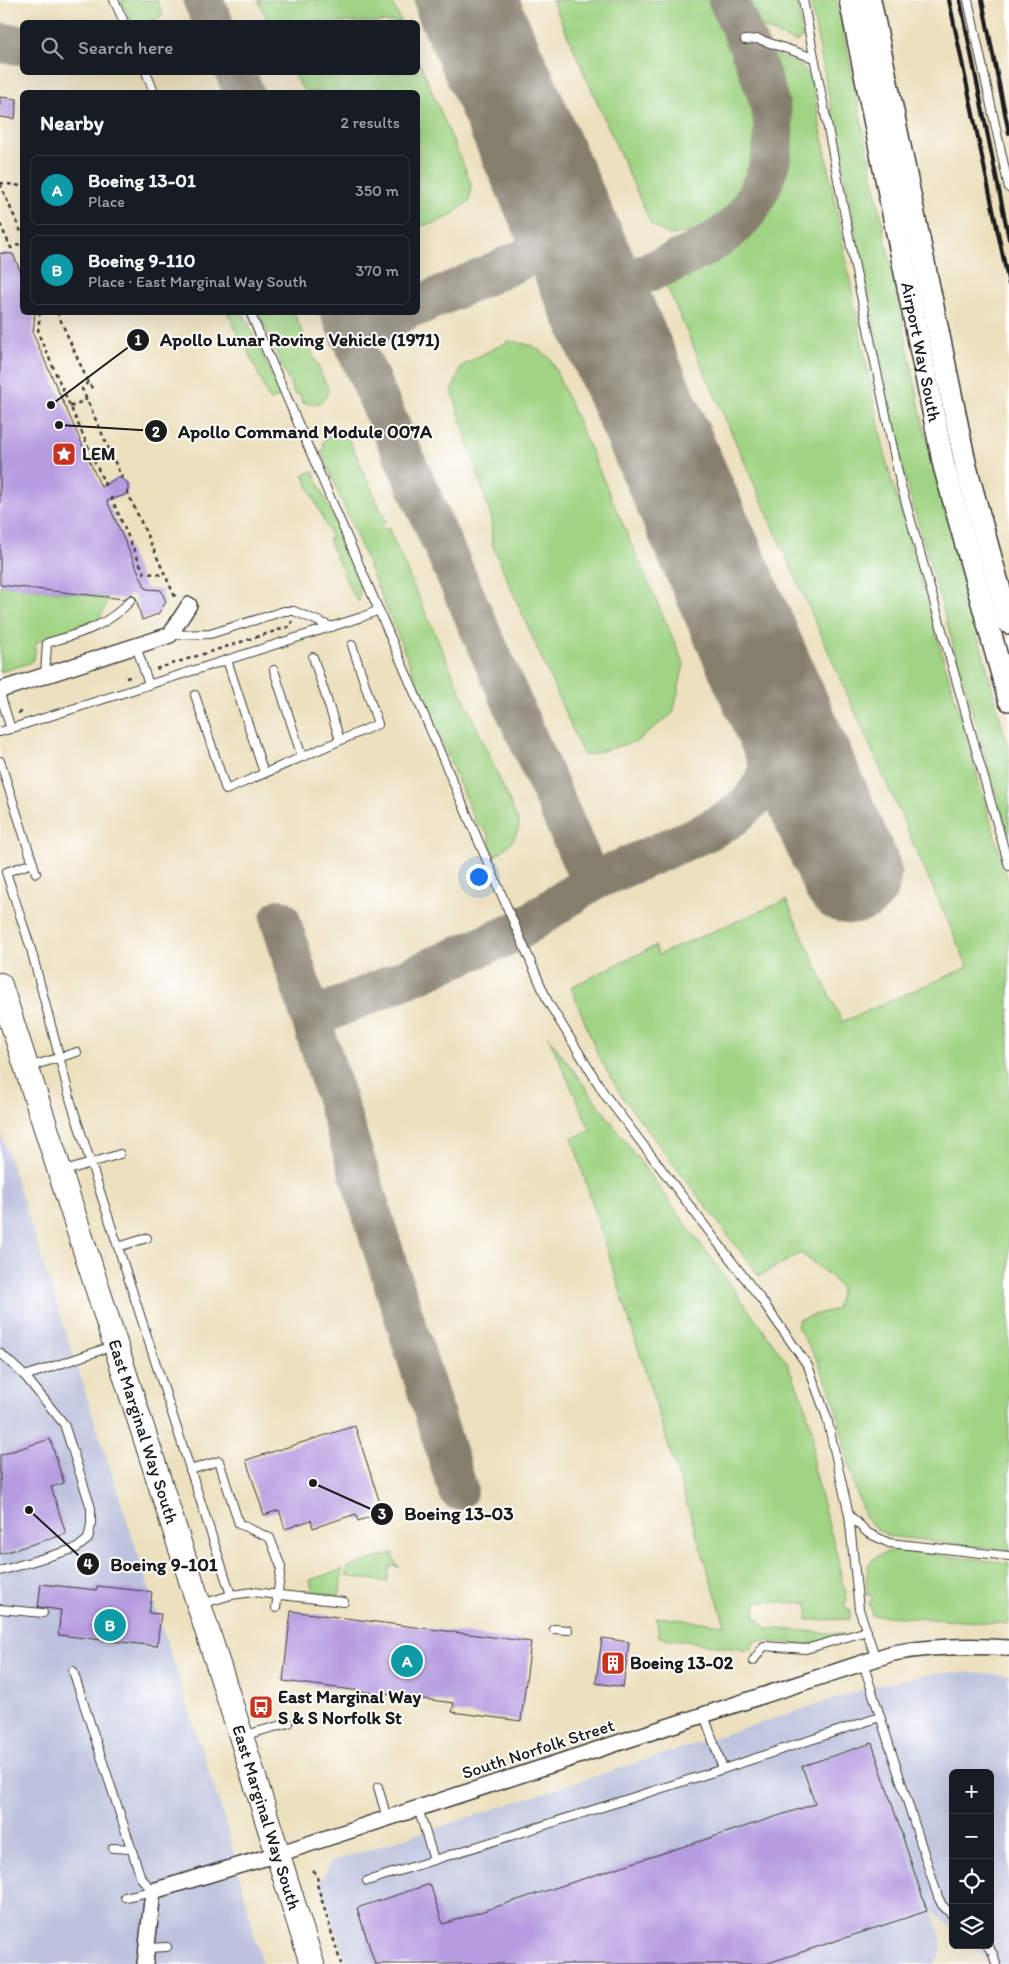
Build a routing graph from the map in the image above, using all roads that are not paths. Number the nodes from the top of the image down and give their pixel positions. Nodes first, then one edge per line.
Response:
1 (114, 0) edge
2 (802, 0) edge
3 (850, 0) edge
4 (870, 0) edge
5 (968, 0) edge
6 (123, 20) edge
7 (746, 40) dead end
8 (814, 58) junction
9 (147, 75) edge
10 (153, 90) edge
11 (1009, 188) edge
12 (251, 315) edge
13 (131, 600) dead end
14 (189, 605) road end
15 (379, 610) junction
16 (1009, 623) edge
17 (332, 627) junction
18 (170, 635) junction
19 (352, 645) dead end
20 (136, 646) junction
21 (313, 658) dead end
22 (227, 660) junction
23 (274, 670) dead end
24 (45, 675) junction
25 (149, 685) junction
26 (0, 690) edge
27 (0, 694) edge
28 (195, 695) dead end
29 (1009, 700) edge
30 (11, 729) junction
31 (0, 732) edge
32 (340, 740) junction
33 (302, 757) junction
34 (0, 761) edge
35 (264, 774) junction
36 (33, 863) junction
37 (1009, 866) edge
38 (36, 873) dead end
39 (0, 985) edge
40 (77, 1052) dead end
41 (59, 1057) junction
42 (26, 1068) junction
43 (120, 1154) dead end
44 (91, 1163) junction
45 (60, 1173) junction
46 (147, 1238) dead end
47 (118, 1247) junction
48 (115, 1346) junction
49 (0, 1352) edge
50 (25, 1376) junction
51 (190, 1470) junction
52 (849, 1515) junction
53 (1009, 1556) edge
54 (0, 1571) edge
55 (278, 1594) junction
56 (231, 1595) junction
57 (344, 1602) dead end
58 (198, 1605) junction
59 (276, 1608) dead end
60 (0, 1609) edge
61 (43, 1613) dead end
62 (554, 1629) dead end
63 (568, 1630) dead end
64 (867, 1631) junction
65 (1009, 1648) edge
66 (753, 1661) dead end
67 (870, 1661) junction
68 (73, 1671) dead end
69 (704, 1715) junction
70 (880, 1717) junction
71 (289, 1723) dead end
72 (241, 1736) junction
73 (723, 1769) junction
74 (378, 1787) dead end
75 (418, 1808) junction
76 (387, 1818) junction
77 (113, 1848) dead end
78 (132, 1850) junction
79 (278, 1854) junction
80 (434, 1860) junction
81 (367, 1881) dead end
82 (154, 1891) junction
83 (125, 1897) dead end
84 (949, 1912) edge
85 (167, 1947) dead end
86 (147, 1948) junction
87 (990, 1949) edge
88 (145, 1964) edge
89 (312, 1964) edge
90 (996, 1964) edge

1 - 6 lane
2 - 8 lane
3 - 29 main road, Airport Way South
4 - 16 main road, Airport Way South
5 - 11 lane
7 - 8 lane
8 - 37 lane
9 - 10 lane
12 - 15 lane
13 - 24 lane
14 - 18 street
15 - 17 lane
15 - 52 lane
17 - 18 lane
17 - 22 lane
18 - 20 street
19 - 32 lane
20 - 24 street
20 - 25 lane
21 - 32 lane
22 - 25 lane
22 - 35 lane
23 - 33 lane
24 - 26 street
25 - 30 lane
27 - 30 lane
28 - 35 lane
30 - 31 lane
32 - 33 lane
33 - 35 lane
34 - 36 lane
36 - 38 lane
36 - 41 lane
39 - 42 main road, East Marginal Way South
40 - 41 lane
41 - 42 lane
41 - 44 lane
42 - 45 main road, East Marginal Way South
43 - 44 lane
44 - 45 lane
44 - 47 lane
45 - 48 main road, East Marginal Way South
46 - 47 lane
47 - 51 lane
48 - 50 lane
48 - 58 main road, East Marginal Way South
49 - 50 lane
50 - 54 lane
51 - 55 lane
51 - 56 lane
52 - 53 lane
52 - 64 lane
55 - 56 lane
55 - 57 lane
55 - 59 lane
56 - 58 lane
58 - 72 main road, East Marginal Way South
60 - 61 lane
62 - 63 lane
64 - 66 lane
64 - 67 lane
65 - 67 street, South Norfolk Street
67 - 69 street, South Norfolk Street
67 - 70 lane
68 - 78 lane
69 - 73 lane
69 - 75 street, South Norfolk Street
70 - 73 lane
70 - 84 lane
71 - 72 lane
72 - 79 main road, East Marginal Way South
73 - 80 lane
74 - 76 lane
75 - 76 street, South Norfolk Street
75 - 80 lane
76 - 79 street, South Norfolk Street
77 - 78 lane
78 - 82 lane
79 - 82 street, South Norfolk Street
79 - 89 main road, East Marginal Way South
80 - 81 lane
82 - 83 lane
82 - 86 street
85 - 86 lane
86 - 88 street
87 - 90 lane

